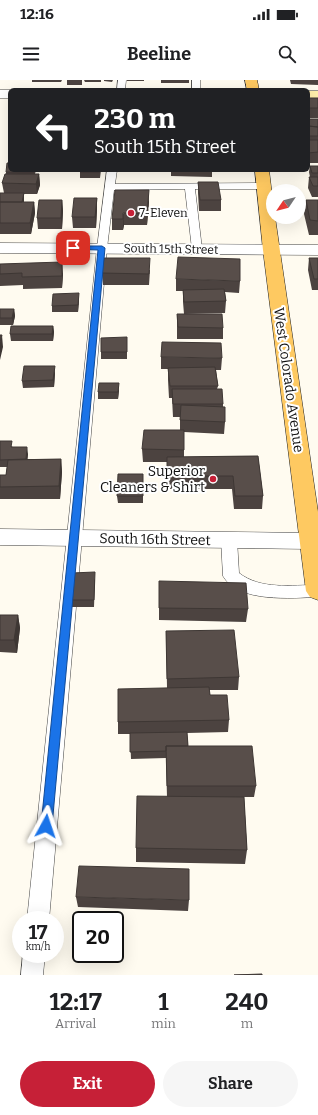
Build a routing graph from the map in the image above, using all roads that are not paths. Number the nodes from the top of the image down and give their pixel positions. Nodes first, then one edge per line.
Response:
1 (112, 172) edge
2 (263, 178) edge
3 (190, 186) junction
4 (110, 187) junction
5 (0, 248) edge
6 (102, 248) junction
7 (197, 249) junction
8 (271, 250) junction
9 (318, 250) edge
10 (311, 490) edge
11 (0, 537) edge
12 (74, 538) junction
13 (229, 540) junction
14 (310, 541) junction
15 (318, 591) edge
16 (39, 911) edge
17 (33, 963) edge
18 (32, 975) edge

1 - 4 lane
2 - 3 lane
2 - 8 main road, West Colorado Avenue
3 - 4 lane
3 - 7 lane
4 - 6 lane
5 - 6 street, South 15th Street
6 - 7 street, South 15th Street
6 - 12 lane
7 - 8 street, South 15th Street
8 - 9 street, South 15th Street
8 - 10 main road, West Colorado Avenue
10 - 14 main road, West Colorado Avenue
11 - 12 street, South 16th Street
12 - 13 street, South 16th Street
12 - 16 lane
13 - 14 street, South 16th Street
13 - 15 lane
14 - 15 main road, West Colorado Avenue
17 - 18 lane

